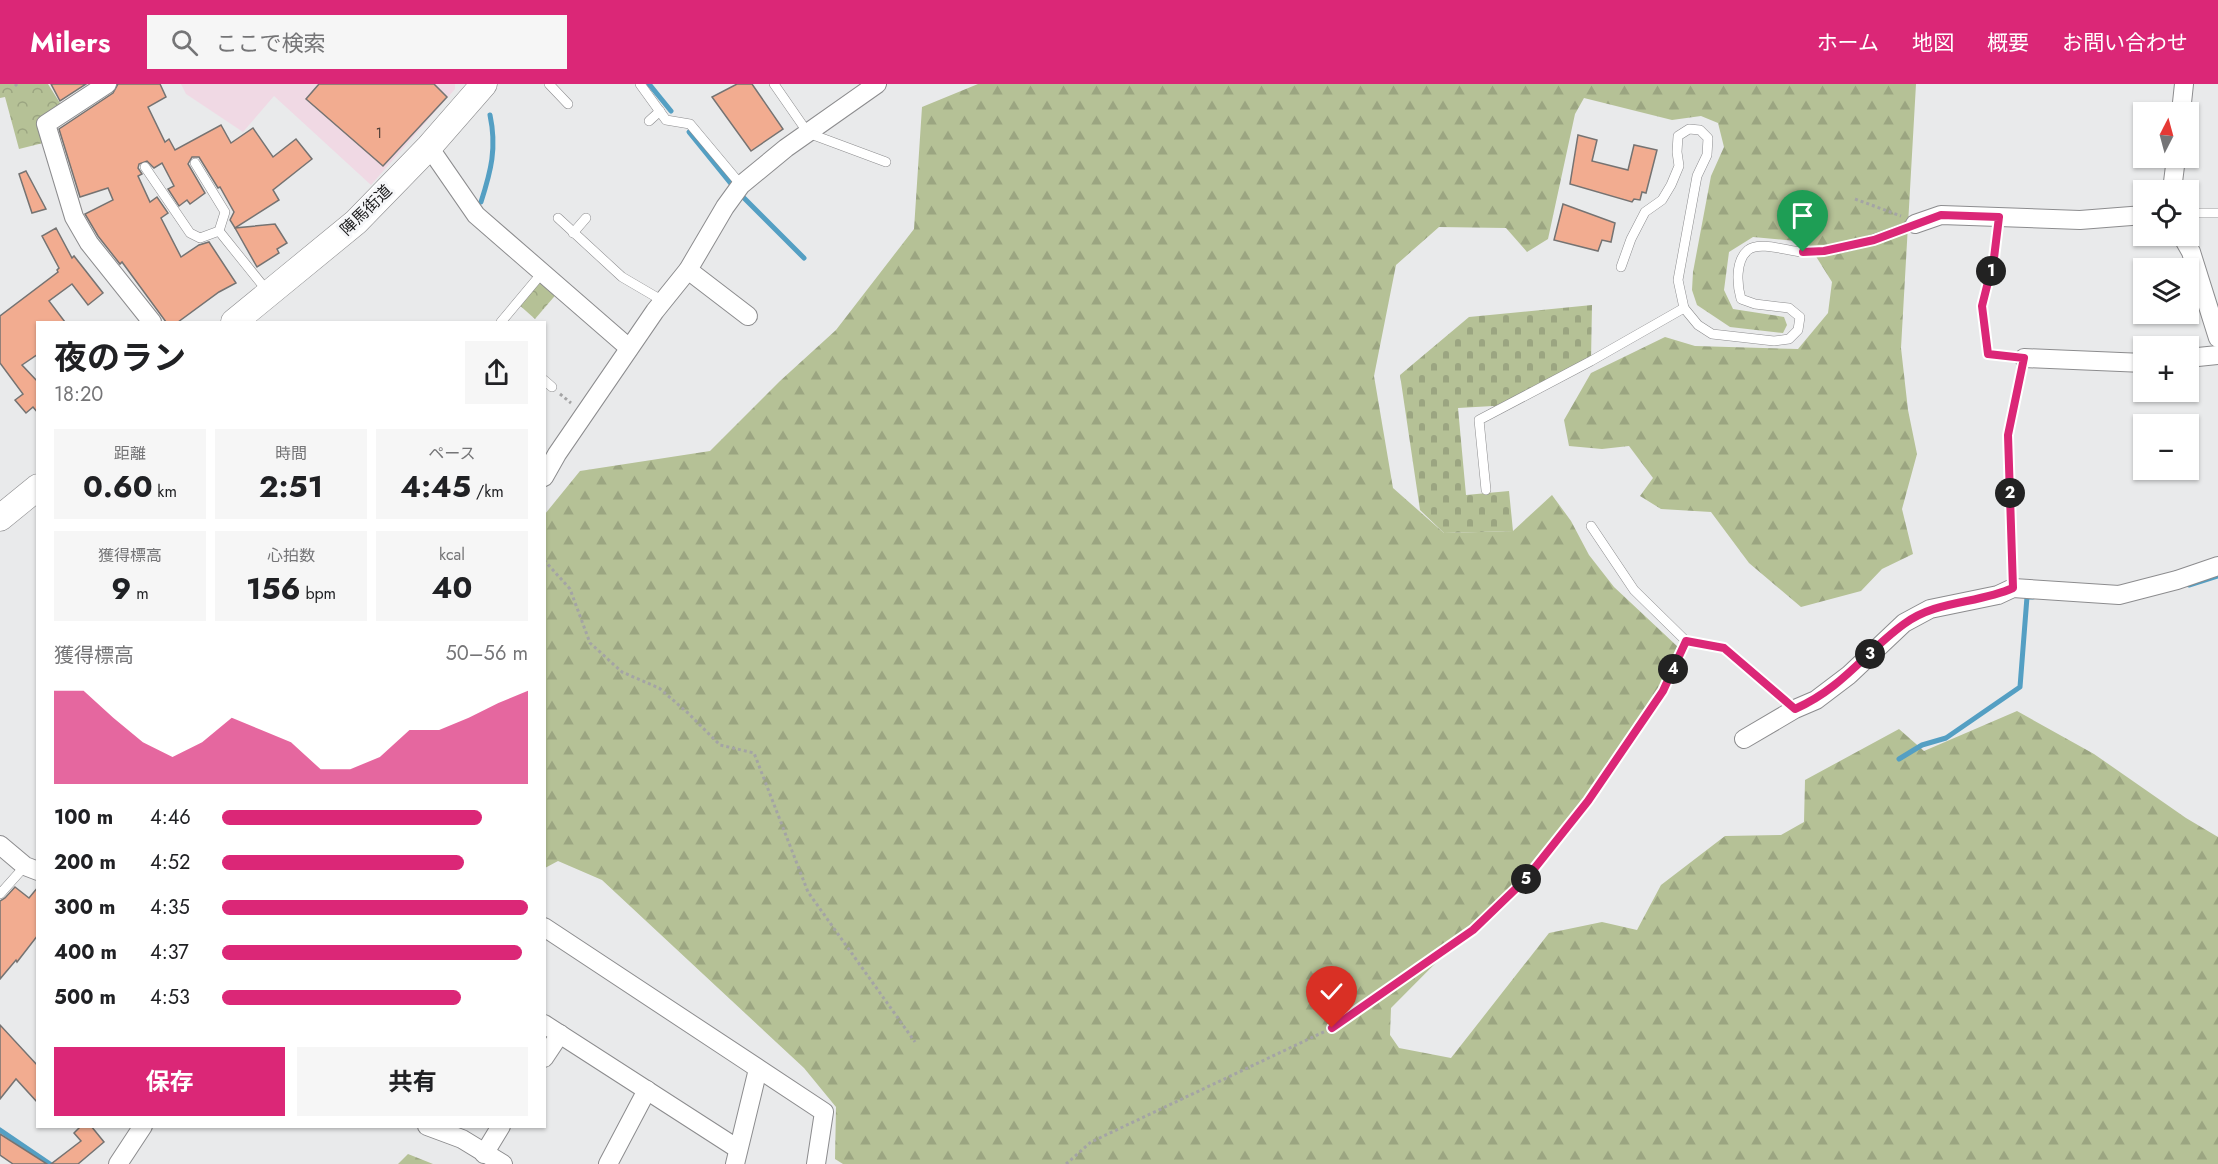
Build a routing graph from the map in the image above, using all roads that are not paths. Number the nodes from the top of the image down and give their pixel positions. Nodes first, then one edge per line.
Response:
1 (107, 84) edge
2 (484, 84) edge
3 (549, 84) edge
4 (640, 84) edge
5 (774, 84) edge
6 (877, 84) edge
7 (2184, 84) edge
8 (2182, 102) edge
9 (568, 104) dead end
10 (660, 111) junction
11 (649, 121) dead end
12 (808, 133) junction
13 (429, 147) junction
14 (886, 162) dead end
15 (195, 163) dead end
16 (145, 168) dead end
17 (741, 185) junction
18 (2199, 213) edge
19 (2218, 213) edge
20 (2133, 216) edge
21 (558, 218) dead end
22 (586, 218) dead end
23 (1909, 220) joint
24 (219, 231) junction
25 (573, 232) junction
26 (2188, 246) edge
27 (1621, 267) dead end
28 (687, 270) junction
29 (542, 273) junction
30 (269, 294) junction
31 (663, 301) junction
32 (1684, 308) junction
33 (748, 316) dead end
34 (151, 321) edge
35 (235, 321) edge
36 (502, 321) edge
37 (2218, 338) edge
38 (629, 348) junction
39 (2218, 355) edge
40 (2199, 357) edge
41 (2024, 358) joint
42 (2133, 363) edge
43 (546, 473) edge
44 (36, 489) edge
45 (1486, 490) dead end
46 (0, 518) edge
47 (1591, 526) dead end
48 (2218, 567) edge
49 (2013, 588) junction
50 (1795, 709) junction
51 (1744, 739) dead end
52 (0, 845) edge
53 (31, 869) edge
54 (0, 894) edge
55 (546, 928) edge
56 (546, 1025) edge
57 (560, 1034) junction
58 (546, 1055) edge
59 (758, 1069) junction
60 (647, 1090) junction
61 (142, 1128) edge
62 (433, 1128) edge
63 (500, 1128) edge
64 (484, 1154) junction
65 (736, 1157) edge
66 (118, 1164) edge
67 (503, 1164) edge
68 (608, 1164) edge
69 (816, 1164) edge

1 - 34 street
2 - 13 main road, 陣馬街道
3 - 9 lane
4 - 10 lane
5 - 12 lane
6 - 12 street
7 - 8 street
10 - 11 lane
10 - 17 lane
12 - 14 lane
12 - 17 street
13 - 29 street
13 - 30 main road, 陣馬街道
15 - 24 lane
16 - 24 lane
17 - 28 street
18 - 19 lane
20 - 23 street
21 - 25 lane
22 - 25 lane
23 - 32 lane
24 - 30 lane
25 - 31 lane
26 - 37 street
27 - 32 lane
28 - 31 street
28 - 33 street
29 - 36 lane
29 - 38 street
30 - 35 main road, 陣馬街道
31 - 38 street
32 - 45 lane
38 - 43 street
39 - 40 street
41 - 42 street
41 - 49 lane
44 - 46 main road
47 - 50 lane
48 - 49 street
49 - 50 street
50 - 51 street
52 - 53 street
53 - 54 lane
55 - 59 street
56 - 57 street
57 - 58 street
57 - 60 street
59 - 65 street
59 - 69 street
60 - 65 street
60 - 68 street
61 - 66 street
62 - 64 street
63 - 64 street
64 - 67 street

